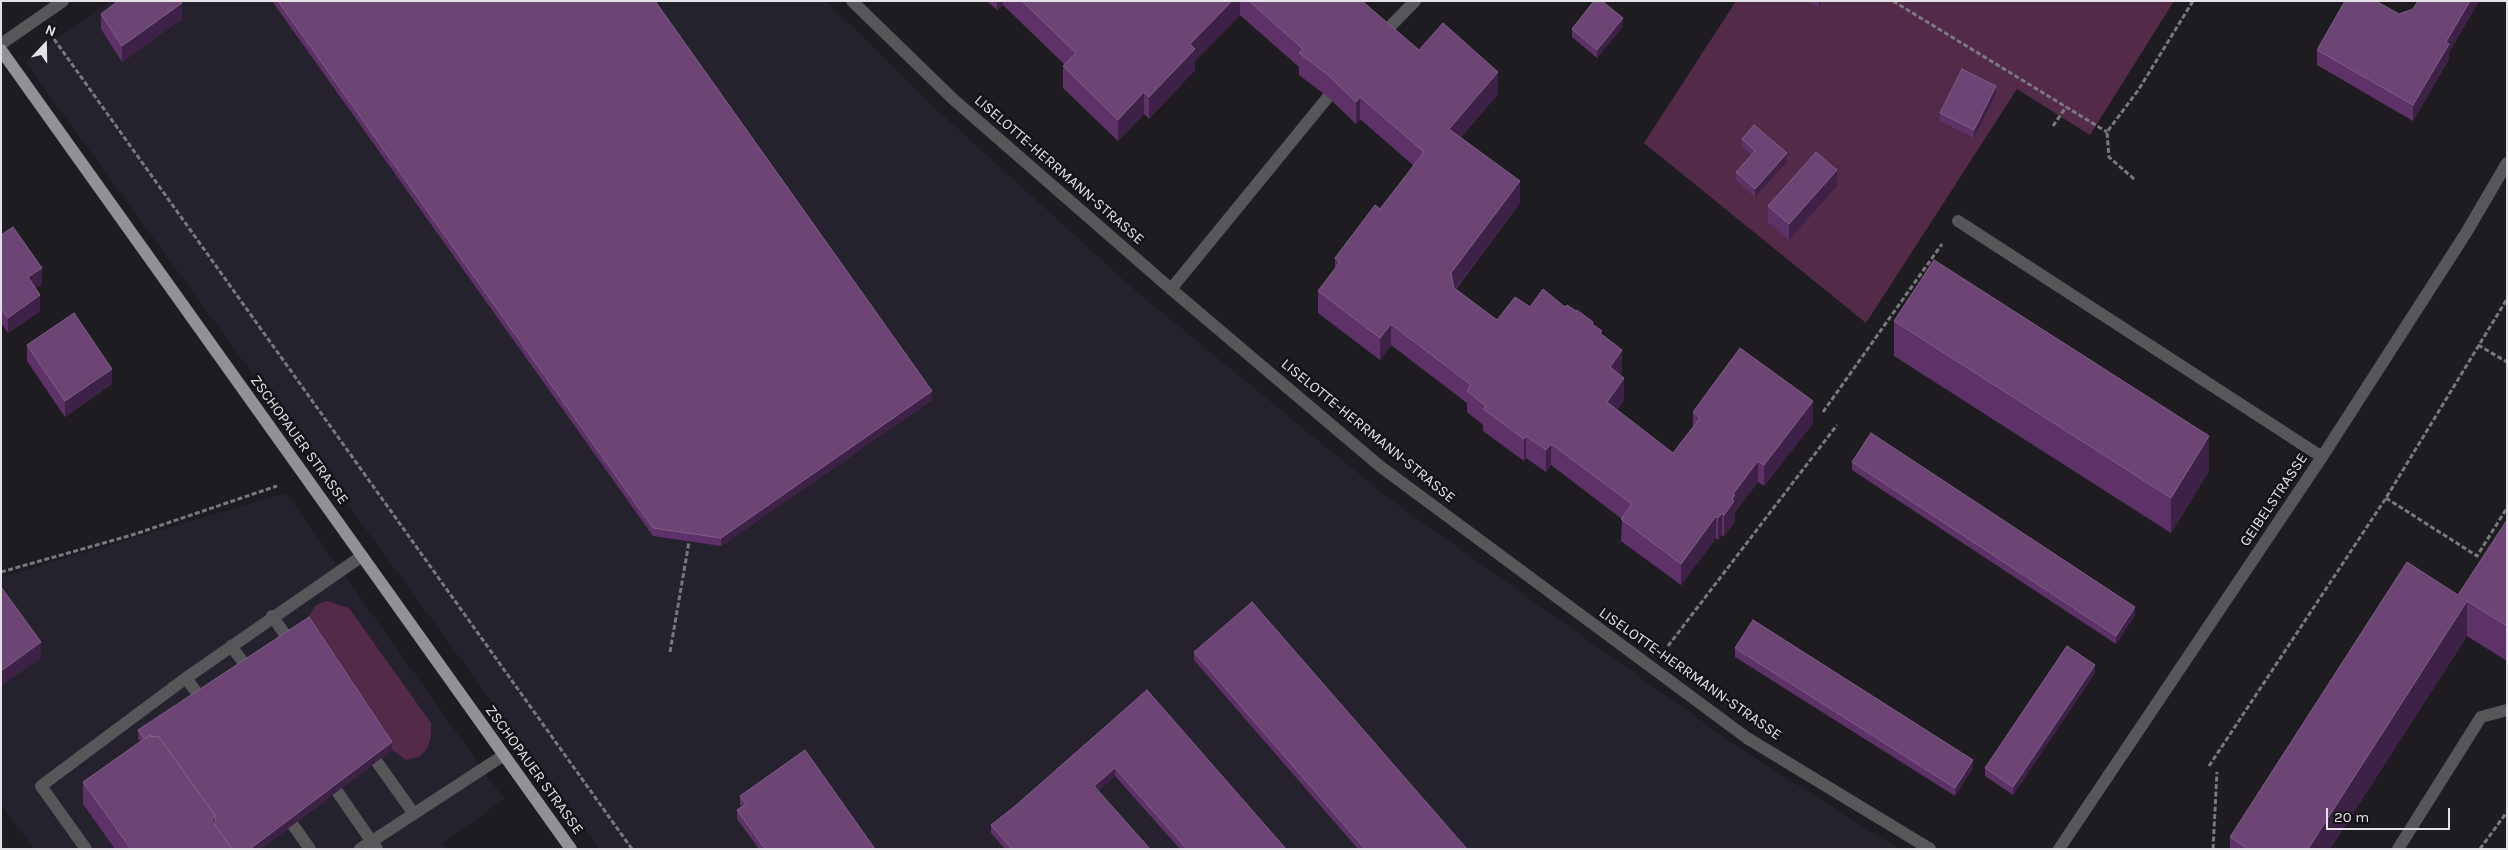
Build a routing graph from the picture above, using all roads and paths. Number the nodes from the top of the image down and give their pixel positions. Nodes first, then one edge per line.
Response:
1 (63, 1) edge
2 (852, 1) edge
3 (1415, 1) edge
4 (1893, 1) edge
5 (2193, 1) edge
6 (39, 18) junction
7 (1380, 37) edge
8 (1, 44) edge
9 (1, 50) edge
10 (1328, 97) edge
11 (2066, 107) junction
12 (2053, 126) dead end
13 (2107, 132) junction
14 (2507, 163) edge
15 (2134, 179) dead end
16 (1958, 222) joint
17 (1171, 289) junction
18 (2507, 299) edge
19 (2478, 346) junction
20 (2507, 362) edge
21 (1823, 412) dead end
22 (1837, 425) dead end
23 (2322, 457) junction
24 (280, 486) dead end
25 (2386, 498) junction
26 (2507, 508) edge
27 (689, 542) edge
28 (362, 556) junction
29 (1, 572) edge
30 (272, 616) junction
31 (231, 646) junction
32 (670, 652) dead end
33 (300, 656) edge
34 (1651, 668) junction
35 (186, 678) junction
36 (260, 685) edge
37 (145, 708) junction
38 (2507, 710) edge
39 (210, 712) edge
40 (154, 721) edge
41 (357, 735) edge
42 (504, 755) junction
43 (2209, 766) dead end
44 (322, 770) edge
45 (2217, 772) dead end
46 (277, 803) edge
47 (2507, 812) edge
48 (414, 814) junction
49 (375, 845) edge
50 (86, 849) edge
51 (310, 849) edge
52 (360, 849) edge
53 (571, 849) edge
54 (632, 849) edge
55 (1930, 849) edge
56 (2059, 849) edge
57 (2213, 849) edge
58 (2398, 849) edge
59 (2480, 849) edge

1 - 6 street
2 - 17 street, LISELOTTE-HERRMANN-STRASSE
3 - 7 street
4 - 11 path
5 - 13 path
6 - 8 street
6 - 54 path
9 - 28 main road, ZSCHOPAUER STRASSE
10 - 17 street
11 - 12 path
11 - 13 path
13 - 15 path
14 - 23 street, GEIBELSTRASSE
16 - 21 path
16 - 23 street
17 - 34 street, LISELOTTE-HERRMANN-STRASSE
18 - 19 path
19 - 20 path
19 - 25 path
22 - 34 path
23 - 56 street, GEIBELSTRASSE
24 - 29 path
25 - 26 path
25 - 43 path
27 - 32 path
28 - 30 street
28 - 42 main road, ZSCHOPAUER STRASSE
30 - 31 street
30 - 33 street
31 - 35 street
31 - 36 street
34 - 55 street, LISELOTTE-HERRMANN-STRASSE
35 - 37 street
35 - 39 street
37 - 40 street
37 - 50 street
38 - 58 street
41 - 48 street
42 - 48 street
42 - 53 main road, ZSCHOPAUER STRASSE
44 - 49 street
45 - 57 path
46 - 51 street
47 - 59 path
48 - 49 street
49 - 52 street

